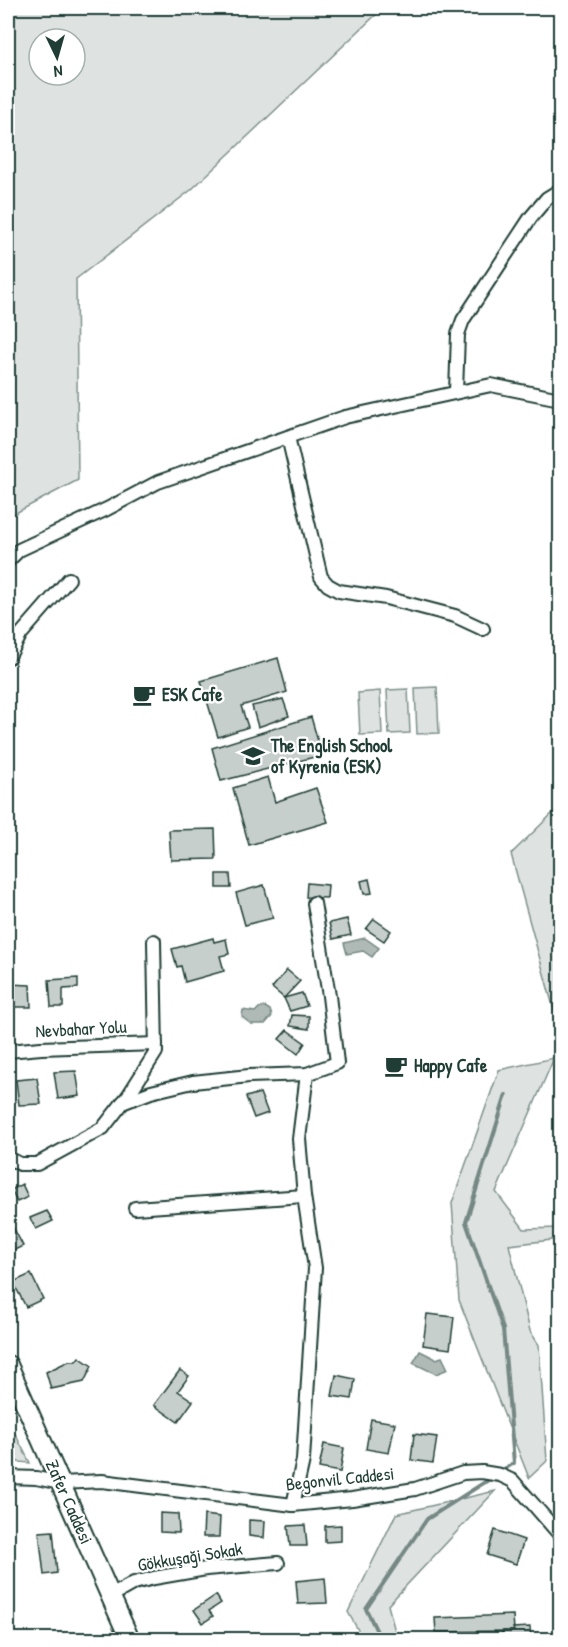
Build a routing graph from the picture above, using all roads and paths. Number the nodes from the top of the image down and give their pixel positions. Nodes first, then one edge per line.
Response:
1 (561, 190) edge
2 (456, 392) junction
3 (561, 399) edge
4 (288, 437) junction
5 (8, 561) edge
6 (69, 579) dead end
7 (483, 629) dead end
8 (8, 658) edge
9 (314, 903) dead end
10 (154, 941) dead end
11 (156, 1044) junction
12 (8, 1051) edge
13 (307, 1074) junction
14 (122, 1103) junction
15 (8, 1158) edge
16 (304, 1196) junction
17 (135, 1208) dead end
18 (8, 1365) edge
19 (8, 1477) edge
20 (60, 1483) junction
21 (293, 1505) junction
22 (561, 1535) edge
23 (278, 1563) dead end
24 (111, 1596) junction
25 (130, 1640) edge

1 - 2 street
2 - 3 street
2 - 4 street
4 - 5 street
4 - 7 street
6 - 8 street
9 - 13 street
10 - 11 street
11 - 12 street, Nevbahar Yolu
11 - 14 street
13 - 14 street
13 - 16 street
14 - 15 street
16 - 17 street
16 - 21 street
18 - 20 street, Zafer Caddesi
19 - 20 street, Begonvil Caddesi
20 - 21 street, Begonvil Caddesi
20 - 24 street, Zafer Caddesi
21 - 22 street, Begonvil Caddesi
23 - 24 street, Gökkuşaği Sokak
24 - 25 street, Zafer Caddesi

